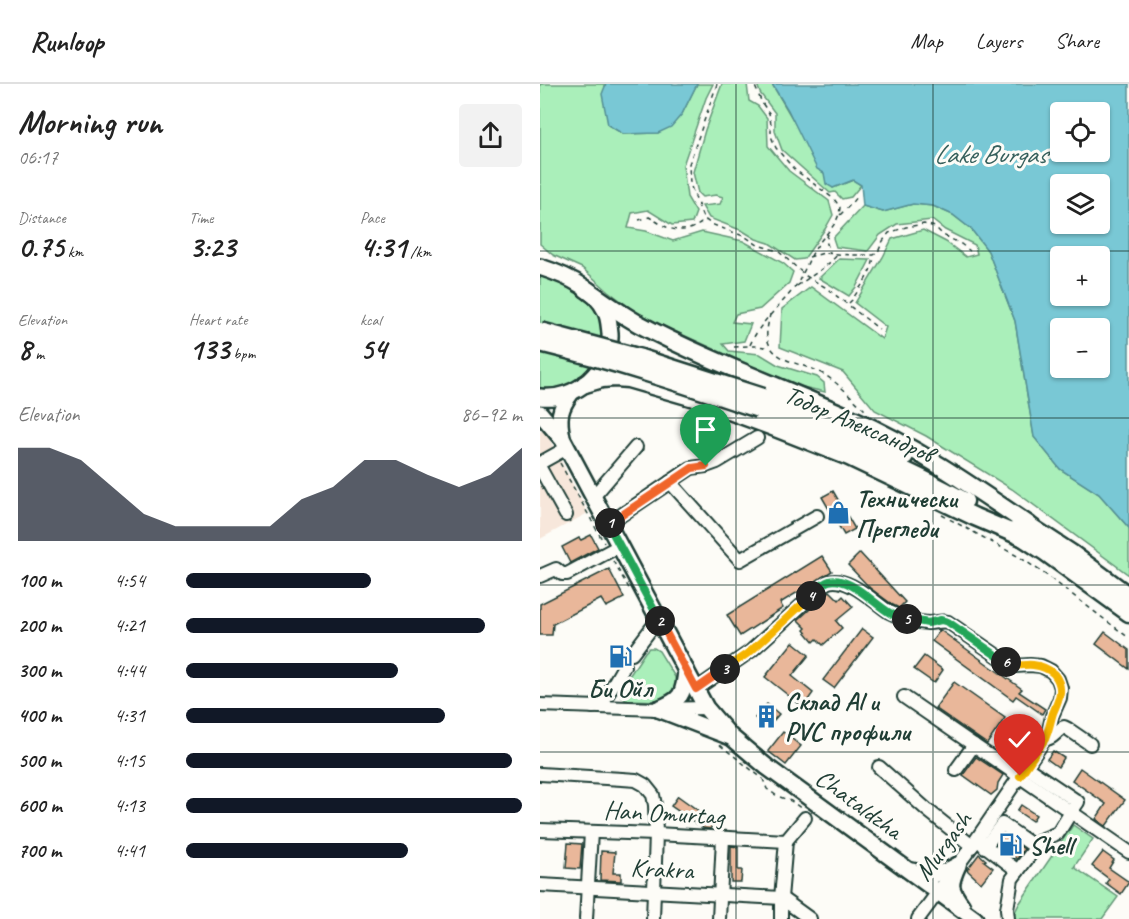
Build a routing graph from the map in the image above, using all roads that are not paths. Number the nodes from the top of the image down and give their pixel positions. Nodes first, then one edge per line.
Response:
1 (540, 261) edge
2 (540, 267) edge
3 (556, 272) junction
4 (586, 289) junction
5 (540, 331) edge
6 (540, 344) edge
7 (578, 388) junction
8 (540, 397) edge
9 (760, 403) junction
10 (540, 413) edge
11 (757, 438) dead end
12 (565, 444) junction
13 (636, 447) dead end
14 (540, 463) edge
15 (540, 468) edge
16 (670, 482) junction
17 (593, 497) junction
18 (566, 515) dead end
19 (817, 516) dead end
20 (608, 524) junction
21 (1026, 531) junction
22 (619, 546) junction
23 (540, 576) edge
24 (1129, 596) edge
25 (1129, 613) edge
26 (660, 622) junction
27 (632, 654) dead end
28 (624, 666) dead end
29 (686, 670) junction
30 (696, 689) junction
31 (904, 696) dead end
32 (540, 705) edge
33 (593, 707) junction
34 (706, 708) junction
35 (658, 709) junction
36 (1027, 727) dead end
37 (730, 736) junction
38 (1045, 739) junction
39 (1090, 744) dead end
40 (974, 745) junction
41 (879, 766) dead end
42 (956, 770) dead end
43 (1023, 772) junction
44 (540, 774) edge
45 (1071, 812) junction
46 (805, 818) dead end
47 (540, 830) edge
48 (591, 832) junction
49 (656, 834) junction
50 (723, 838) junction
51 (786, 841) junction
52 (978, 844) junction
53 (1035, 847) junction
54 (1129, 852) edge
55 (958, 865) junction
56 (908, 870) junction
57 (1015, 875) junction
58 (540, 885) edge
59 (588, 887) junction
60 (654, 892) junction
61 (938, 892) junction
62 (721, 895) junction
63 (781, 898) junction
64 (971, 916) edge
65 (586, 919) edge
66 (653, 919) edge
67 (719, 919) edge
68 (781, 919) edge
69 (810, 919) edge
70 (918, 919) edge
71 (1008, 919) edge

1 - 3 main road
2 - 3 main road
3 - 4 main road, Chataldzha
4 - 7 main road, Chataldzha
4 - 21 highway
5 - 9 highway, Тодор Александров, bridge
6 - 9 highway, Тодор Александров, bridge
7 - 8 main road
7 - 12 main road, Chataldzha
7 - 21 highway
9 - 21 highway, Тодор Александров
10 - 12 main road, Chataldzha
11 - 16 street
12 - 14 street
12 - 17 main road, Chataldzha
13 - 17 street
15 - 18 street
16 - 19 street
16 - 20 street
17 - 20 main road, Chataldzha
20 - 22 main road, Chataldzha
21 - 24 highway, Тодор Александров
21 - 25 highway, Тодор Александров
22 - 23 street
22 - 26 main road, Chataldzha
26 - 27 street
26 - 29 main road, Chataldzha
28 - 33 street
29 - 30 main road, Chataldzha
29 - 35 main road
30 - 34 main road, Chataldzha
30 - 38 street, Murgash
31 - 40 street
32 - 33 street
33 - 35 street
34 - 35 street
34 - 37 main road, Chataldzha
35 - 37 main road
36 - 38 street
37 - 56 main road, Chataldzha
38 - 39 street
38 - 43 street, Murgash
40 - 42 street
40 - 43 street
41 - 52 street
43 - 45 street
43 - 52 street, Murgash
44 - 49 street
45 - 53 street
45 - 54 street
46 - 51 street
47 - 48 street, Han Omurtag
48 - 49 street, Han Omurtag
48 - 59 street
49 - 50 street, Han Omurtag
49 - 60 street
50 - 51 street, Han Omurtag
50 - 62 street
51 - 63 street
52 - 53 street
52 - 55 street, Murgash
52 - 57 street
53 - 57 street
55 - 56 main road
55 - 61 street, Murgash
55 - 64 main road
56 - 61 main road, Chataldzha
57 - 71 street
58 - 59 street, Krakra
59 - 60 street, Krakra
59 - 65 street
60 - 62 street, Krakra
60 - 66 street
61 - 64 main road, Chataldzha
61 - 70 street, Murgash
62 - 63 street, Krakra
62 - 67 street
63 - 68 street
63 - 69 street

